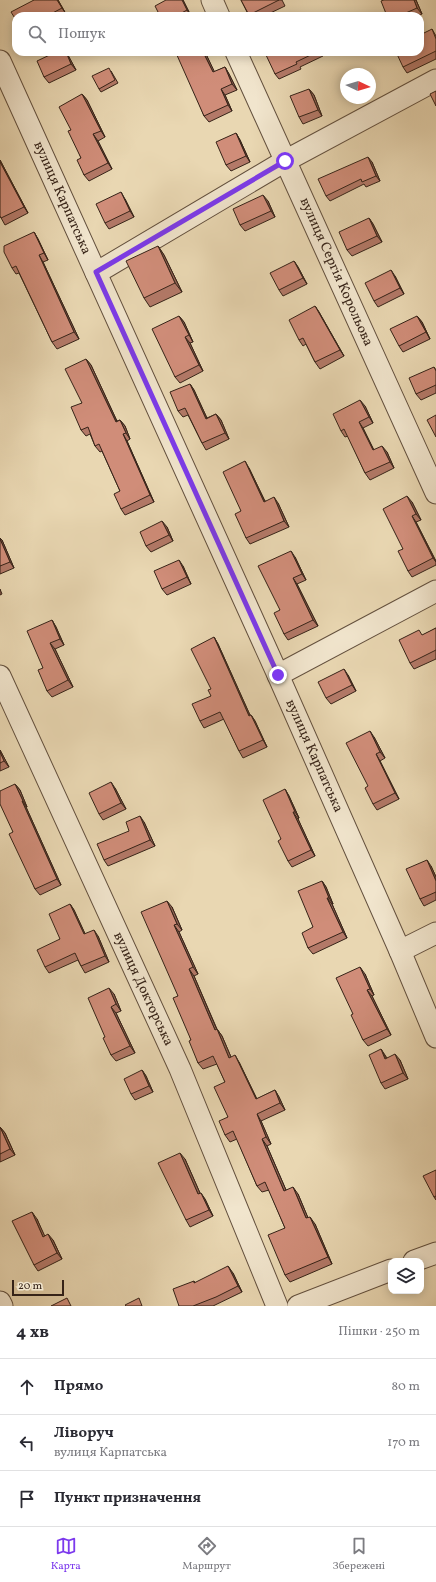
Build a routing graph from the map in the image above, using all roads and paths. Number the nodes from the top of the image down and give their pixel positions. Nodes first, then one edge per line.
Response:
1 (212, 0) edge
2 (217, 12) edge
3 (238, 56) edge
4 (0, 61) edge
5 (436, 80) edge
6 (285, 161) junction
7 (96, 272) junction
8 (436, 492) edge
9 (436, 591) edge
10 (278, 675) junction
11 (0, 676) edge
12 (436, 933) edge
13 (400, 951) junction
14 (436, 1037) edge
15 (436, 1253) edge
16 (422, 1258) edge
17 (388, 1271) edge
18 (0, 1302) edge
19 (2, 1306) edge
20 (277, 1306) edge
21 (298, 1306) edge

1 - 2 street
3 - 6 street, вулиця Сергія Корольова
4 - 7 street, вулиця Карпатська
5 - 6 street
6 - 7 street
6 - 8 street, вулиця Сергія Корольова
7 - 10 street, вулиця Карпатська
9 - 10 street
10 - 13 street, вулиця Карпатська
11 - 20 street, вулиця Докторська
12 - 13 street
13 - 14 street, вулиця Карпатська
15 - 16 street
17 - 21 street
18 - 19 street

